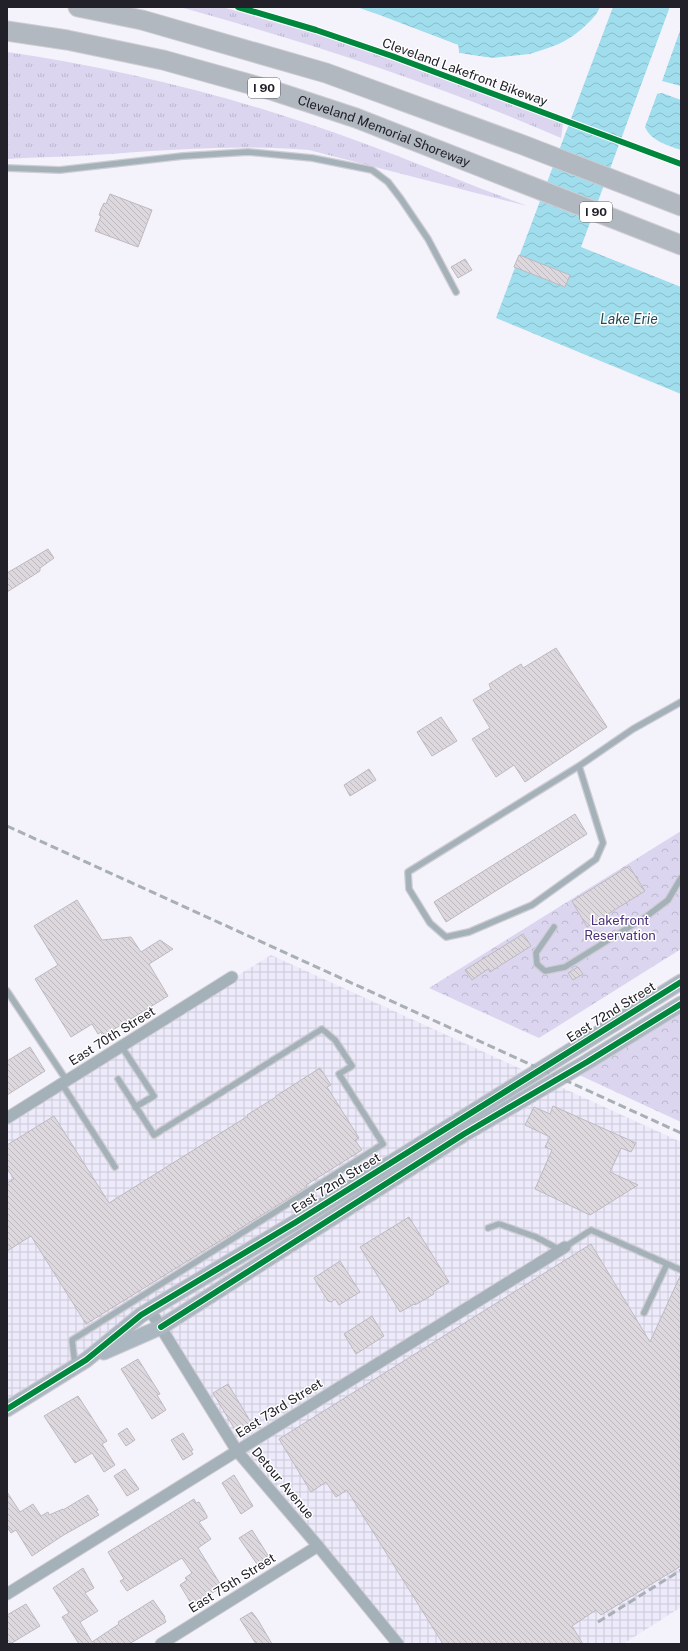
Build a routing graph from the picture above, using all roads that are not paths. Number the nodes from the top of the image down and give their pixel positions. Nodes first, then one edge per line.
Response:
1 (78, 7) edge
2 (7, 31) edge
3 (7, 168) edge
4 (681, 206) edge
5 (681, 245) edge
6 (456, 292) dead end
7 (681, 702) edge
8 (579, 766) junction
9 (681, 878) edge
10 (554, 927) dead end
11 (232, 978) dead end
12 (681, 982) edge
13 (7, 991) edge
14 (681, 1004) edge
15 (122, 1046) junction
16 (118, 1079) dead end
17 (64, 1082) junction
18 (135, 1107) junction
19 (7, 1118) edge
20 (115, 1167) dead end
21 (488, 1228) dead end
22 (563, 1248) junction
23 (667, 1264) junction
24 (681, 1270) edge
25 (150, 1310) junction
26 (644, 1313) dead end
27 (161, 1327) junction
28 (81, 1364) junction
29 (7, 1409) edge
30 (237, 1451) junction
31 (318, 1546) junction
32 (7, 1594) edge
33 (161, 1644) edge
34 (398, 1644) edge

1 - 4 highway, I 90
2 - 5 highway, Cleveland Memorial Shoreway / I 90
3 - 6 lane
7 - 8 lane
8 - 8 lane
9 - 10 lane
11 - 15 street, East 70th Street
12 - 25 main road, East 72nd Street
13 - 17 lane
14 - 27 main road, East 72nd Street
15 - 17 street, East 70th Street
15 - 18 lane
16 - 18 lane
17 - 19 street, East 70th Street
17 - 20 lane
18 - 28 lane
21 - 22 lane
22 - 23 lane
22 - 30 street, East 73rd Street
23 - 24 lane
23 - 26 lane
25 - 27 street, Detour Avenue
25 - 28 main road, East 72nd Street
27 - 28 main road, East 72nd Street
27 - 30 street, Detour Avenue
28 - 29 main road, East 72nd Street
30 - 31 street, Detour Avenue
30 - 32 street, East 73rd Street
31 - 33 street, East 75th Street
31 - 34 street, Detour Avenue

